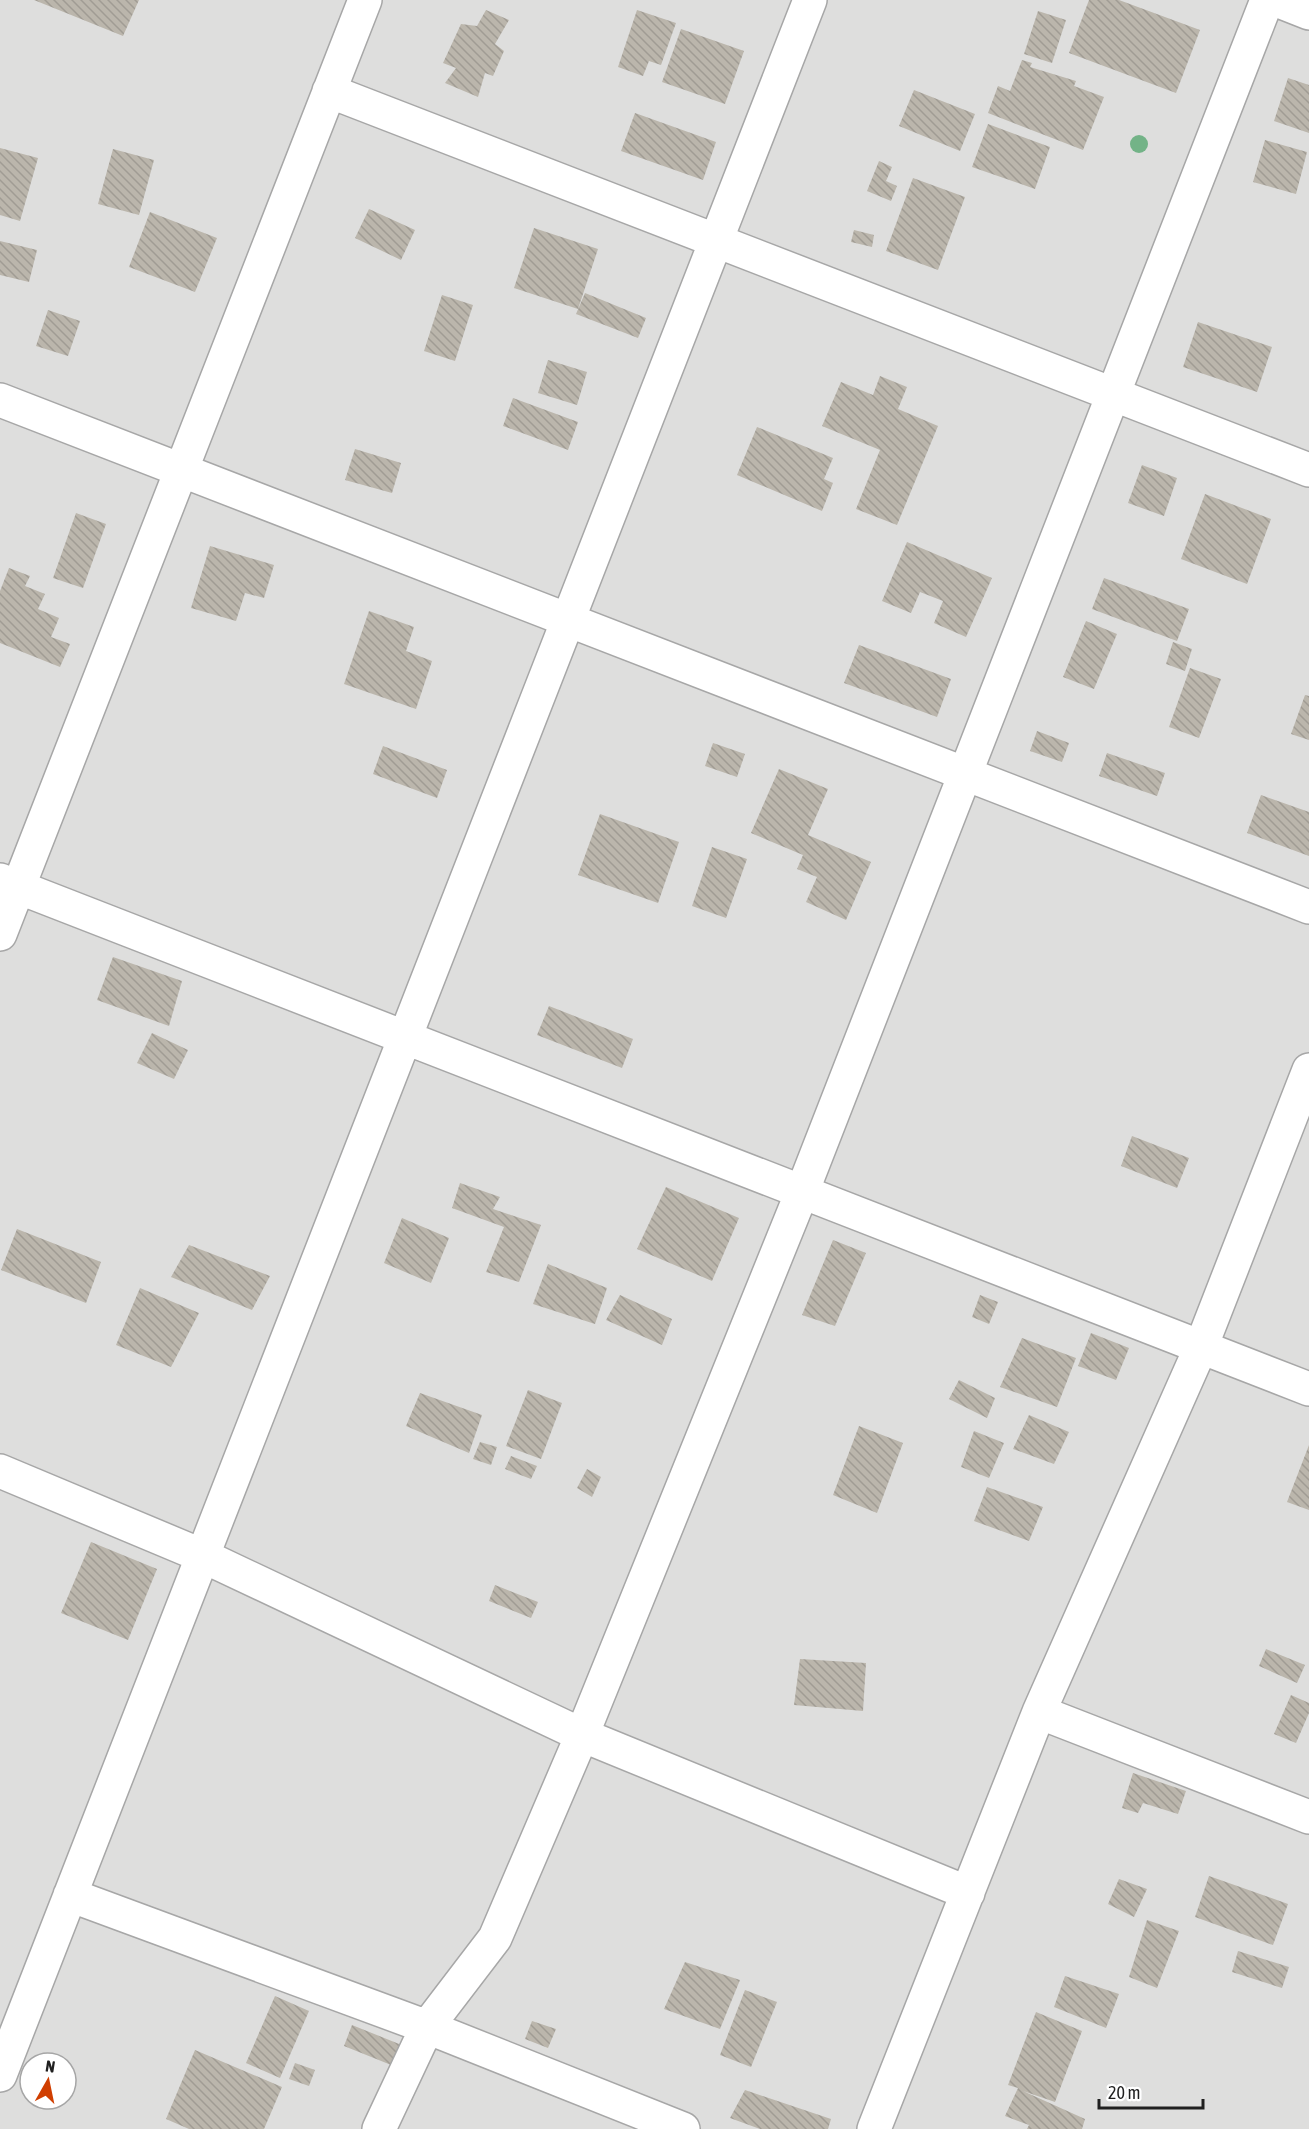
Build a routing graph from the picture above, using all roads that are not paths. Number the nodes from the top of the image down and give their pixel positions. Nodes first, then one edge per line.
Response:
1 (365, 0) edge
2 (810, 0) edge
3 (1267, 0) edge
4 (1276, 0) edge
5 (1309, 13) edge
6 (329, 91) junction
7 (717, 240) junction
8 (1114, 395) junction
9 (0, 400) edge
10 (182, 470) junction
11 (1309, 470) edge
12 (568, 620) junction
13 (965, 774) junction
14 (9, 884) edge
15 (1309, 907) edge
16 (0, 934) edge
17 (405, 1038) junction
18 (1309, 1070) edge
19 (802, 1192) junction
20 (1201, 1347) junction
21 (1309, 1389) edge
22 (0, 1472) edge
23 (203, 1556) junction
24 (1039, 1712) junction
25 (582, 1735) junction
26 (1309, 1817) edge
27 (968, 1893) junction
28 (70, 1895) junction
29 (427, 2027) junction
30 (0, 2075) edge
31 (379, 2129) edge
32 (683, 2129) edge
33 (874, 2129) edge

1 - 6 street
2 - 7 street
3 - 8 street
4 - 5 street
6 - 7 street
6 - 10 street
7 - 8 street
7 - 12 street
8 - 11 street
8 - 13 street
9 - 10 street
10 - 12 street
10 - 14 street
12 - 13 street
12 - 17 street
13 - 15 street
13 - 19 street
14 - 16 street
14 - 17 street
17 - 19 street
17 - 23 street
18 - 20 street
19 - 20 street
19 - 25 street
20 - 21 street
20 - 24 street
22 - 23 street
23 - 25 street
23 - 28 street
24 - 26 street
24 - 27 street
25 - 27 street
25 - 29 street
27 - 33 street
28 - 29 street
28 - 30 street
29 - 31 street
29 - 32 street

